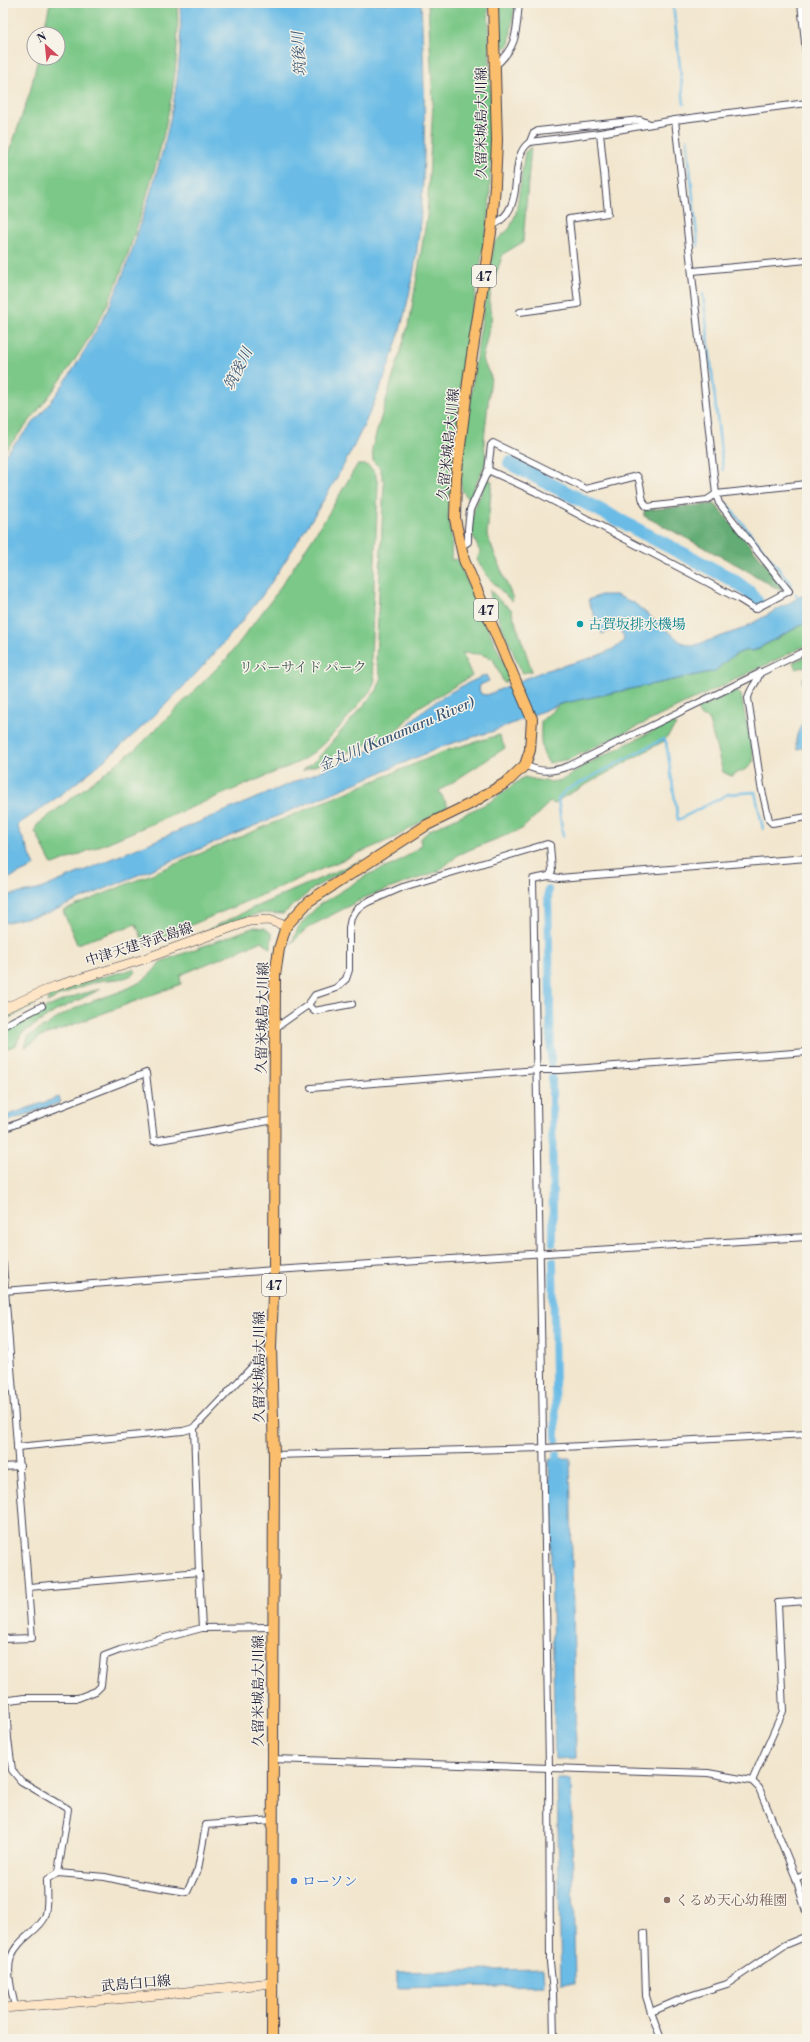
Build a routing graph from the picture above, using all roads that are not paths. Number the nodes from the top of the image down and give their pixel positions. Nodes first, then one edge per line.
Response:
1 (492, 3) edge
2 (519, 3) edge
3 (802, 3) edge
4 (807, 62) edge
5 (495, 66) junction
6 (807, 103) edge
7 (675, 120) junction
8 (650, 124) junction
9 (600, 133) junction
10 (530, 142) junction
11 (492, 226) junction
12 (807, 260) edge
13 (693, 272) junction
14 (520, 312) dead end
15 (488, 470) junction
16 (807, 484) edge
17 (716, 494) junction
18 (460, 547) junction
19 (807, 650) edge
20 (760, 672) junction
21 (525, 765) junction
22 (807, 817) edge
23 (807, 858) edge
24 (549, 876) junction
25 (286, 926) junction
26 (352, 1004) dead end
27 (308, 1005) junction
28 (42, 1006) dead end
29 (3, 1009) edge
30 (3, 1026) edge
31 (274, 1029) junction
32 (807, 1052) edge
33 (537, 1070) junction
34 (311, 1088) dead end
35 (275, 1120) junction
36 (3, 1129) edge
37 (807, 1237) edge
38 (540, 1254) junction
39 (3, 1264) edge
40 (274, 1270) junction
41 (4, 1290) edge
42 (271, 1347) junction
43 (194, 1428) junction
44 (807, 1434) edge
45 (17, 1447) junction
46 (544, 1448) junction
47 (274, 1455) junction
48 (20, 1466) junction
49 (3, 1467) edge
50 (199, 1572) junction
51 (29, 1587) junction
52 (807, 1601) edge
53 (272, 1627) junction
54 (202, 1628) junction
55 (3, 1639) edge
56 (5, 1701) edge
57 (272, 1759) junction
58 (549, 1767) junction
59 (752, 1781) junction
60 (273, 1820) junction
61 (58, 1873) junction
62 (807, 1873) edge
63 (796, 1878) junction
64 (807, 1915) edge
65 (644, 1933) dead end
66 (807, 1936) edge
67 (272, 1983) junction
68 (15, 2007) junction
69 (3, 2008) edge
70 (651, 2012) junction
71 (272, 2039) edge
72 (554, 2039) edge
73 (661, 2039) edge

1 - 5 main road, 久留米城島大川線 / 47
2 - 5 street
3 - 4 street
5 - 11 main road, 久留米城島大川線 / 47
6 - 7 street
7 - 8 street
7 - 13 street
8 - 9 street
8 - 10 street
9 - 10 street
9 - 14 street
10 - 11 street
11 - 18 main road, 久留米城島大川線 / 47
12 - 13 street
13 - 17 street
15 - 17 street
15 - 17 street
15 - 18 street
16 - 17 street
18 - 21 main road, 久留米城島大川線 / 47
19 - 20 street
20 - 21 street
20 - 22 street
21 - 25 main road, 久留米城島大川線 / 47
23 - 24 street
24 - 27 street
24 - 33 street
25 - 29 main road, 中津天建寺武島線
25 - 31 main road, 久留米城島大川線 / 47
26 - 27 street
27 - 31 street
28 - 30 street
31 - 35 main road, 久留米城島大川線 / 47
32 - 33 street
33 - 34 street
33 - 38 street
35 - 36 street
35 - 40 main road, 久留米城島大川線 / 47
37 - 38 street
38 - 40 street
38 - 46 street
39 - 41 street
40 - 41 street
40 - 42 main road, 久留米城島大川線 / 47
41 - 45 street
42 - 43 street
42 - 47 main road, 久留米城島大川線 / 47
43 - 45 street
43 - 50 street
44 - 46 street
45 - 48 street
46 - 47 street
46 - 58 street
47 - 53 main road, 久留米城島大川線 / 47
48 - 49 street
48 - 51 street
50 - 51 street
50 - 54 street
51 - 55 street
52 - 59 street
53 - 54 street
53 - 57 main road, 久留米城島大川線 / 47
54 - 56 street
56 - 61 street
57 - 58 street
57 - 60 main road, 久留米城島大川線 / 47
58 - 59 street
58 - 72 street
59 - 63 street
60 - 61 street
60 - 67 main road, 久留米城島大川線 / 47
61 - 68 street
62 - 63 street
63 - 64 street
65 - 70 street
66 - 70 street
67 - 68 main road, 武島白口線
67 - 71 main road, 久留米城島大川線 / 47
68 - 69 main road, 武島白口線
70 - 73 street

